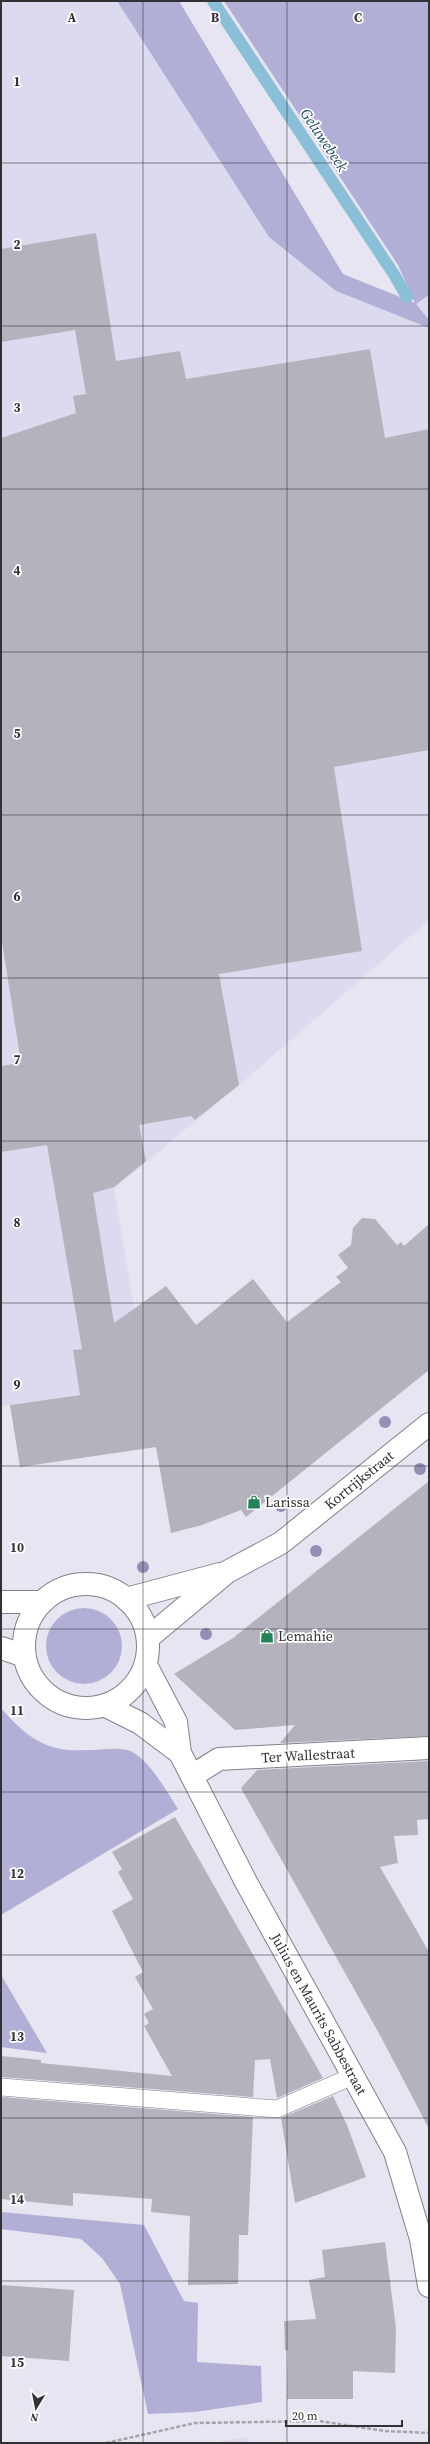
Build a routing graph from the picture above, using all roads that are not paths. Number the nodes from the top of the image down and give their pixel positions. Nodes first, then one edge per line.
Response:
1 (429, 1424) edge
2 (227, 1572) junction
3 (126, 1599) junction
4 (1, 1602) edge
5 (41, 1602) junction
6 (148, 1638) junction
7 (1, 1648) edge
8 (22, 1655) junction
9 (146, 1665) junction
10 (108, 1707) junction
11 (429, 1748) edge
12 (180, 1753) junction
13 (192, 1776) junction
14 (353, 2076) junction
15 (1, 2087) edge
16 (429, 2286) edge

1 - 2 street, Kortrijkstraat
2 - 3 street, Kortrijkstraat
2 - 6 street, Kortrijkstraat
3 - 5 street
3 - 6 street
4 - 5 street
5 - 8 street
6 - 9 street
7 - 8 street
8 - 10 street
9 - 10 street
9 - 12 street, Julius en Maurits Sabbestraat
10 - 12 street, Julius en Maurits Sabbestraat
11 - 13 street, Ter Wallestraat
12 - 13 street, Julius en Maurits Sabbestraat
13 - 14 street, Julius en Maurits Sabbestraat
14 - 15 lane
14 - 16 street, Julius en Maurits Sabbestraat

